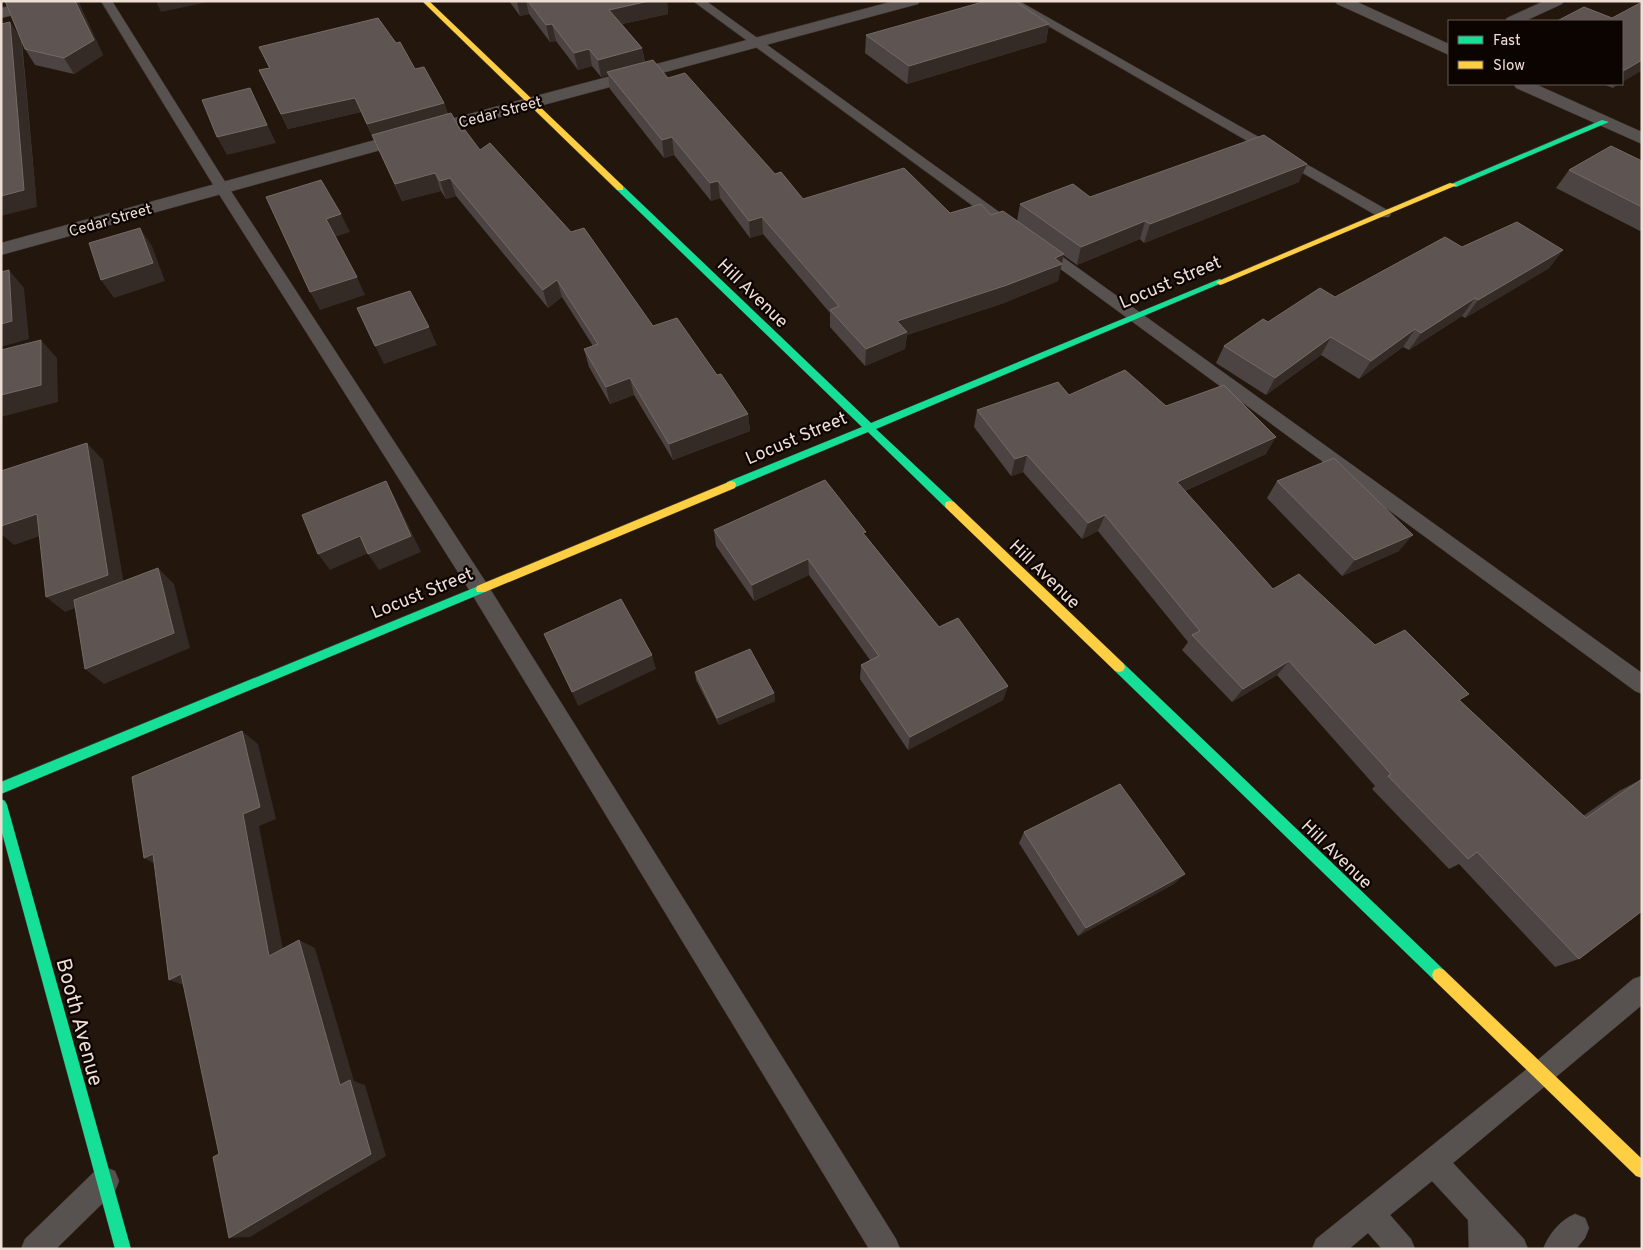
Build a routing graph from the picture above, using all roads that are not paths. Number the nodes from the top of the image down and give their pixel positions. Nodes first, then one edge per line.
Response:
1 (55, 1) edge
2 (106, 1) edge
3 (425, 1) edge
4 (698, 1) edge
5 (913, 1) edge
6 (1010, 1) edge
7 (1342, 1) edge
8 (1557, 1) edge
9 (1, 13) edge
10 (1515, 20) edge
11 (756, 42) junction
12 (1448, 50) edge
13 (1524, 85) edge
14 (530, 103) junction
15 (1605, 122) junction
16 (1642, 139) edge
17 (222, 188) junction
18 (1384, 214) junction
19 (1, 249) edge
20 (1136, 317) junction
21 (869, 429) junction
22 (480, 590) junction
23 (1642, 685) edge
24 (1, 788) edge
25 (1, 805) edge
26 (1642, 988) edge
27 (1542, 1073) junction
28 (1433, 1162) junction
29 (1642, 1170) edge
30 (105, 1181) junction
31 (1370, 1213) junction
32 (1482, 1214) junction
33 (35, 1249) edge
34 (123, 1249) edge
35 (886, 1249) edge
36 (1326, 1249) edge
37 (1401, 1249) edge
38 (1483, 1249) edge
39 (1514, 1249) edge

1 - 9 street
2 - 17 lane
3 - 14 street, Hill Avenue
4 - 11 lane
5 - 11 street, Cedar Street
6 - 18 lane
7 - 12 street
8 - 10 street
11 - 14 street, Cedar Street
11 - 20 lane
13 - 15 street
14 - 17 street, Cedar Street
14 - 21 street, Hill Avenue
15 - 16 street
15 - 18 street, Locust Street
17 - 19 street, Cedar Street
17 - 22 lane
18 - 20 street, Locust Street
20 - 21 street, Locust Street
20 - 23 lane
21 - 22 street, Locust Street
21 - 27 street, Hill Avenue
22 - 24 street, Locust Street
22 - 35 lane
25 - 30 street, Booth Avenue
26 - 27 lane
27 - 28 lane
27 - 29 street, Hill Avenue
28 - 31 lane
28 - 32 lane
30 - 33 lane
30 - 34 street, Booth Avenue
31 - 36 lane
31 - 37 lane
32 - 38 lane
32 - 39 lane

